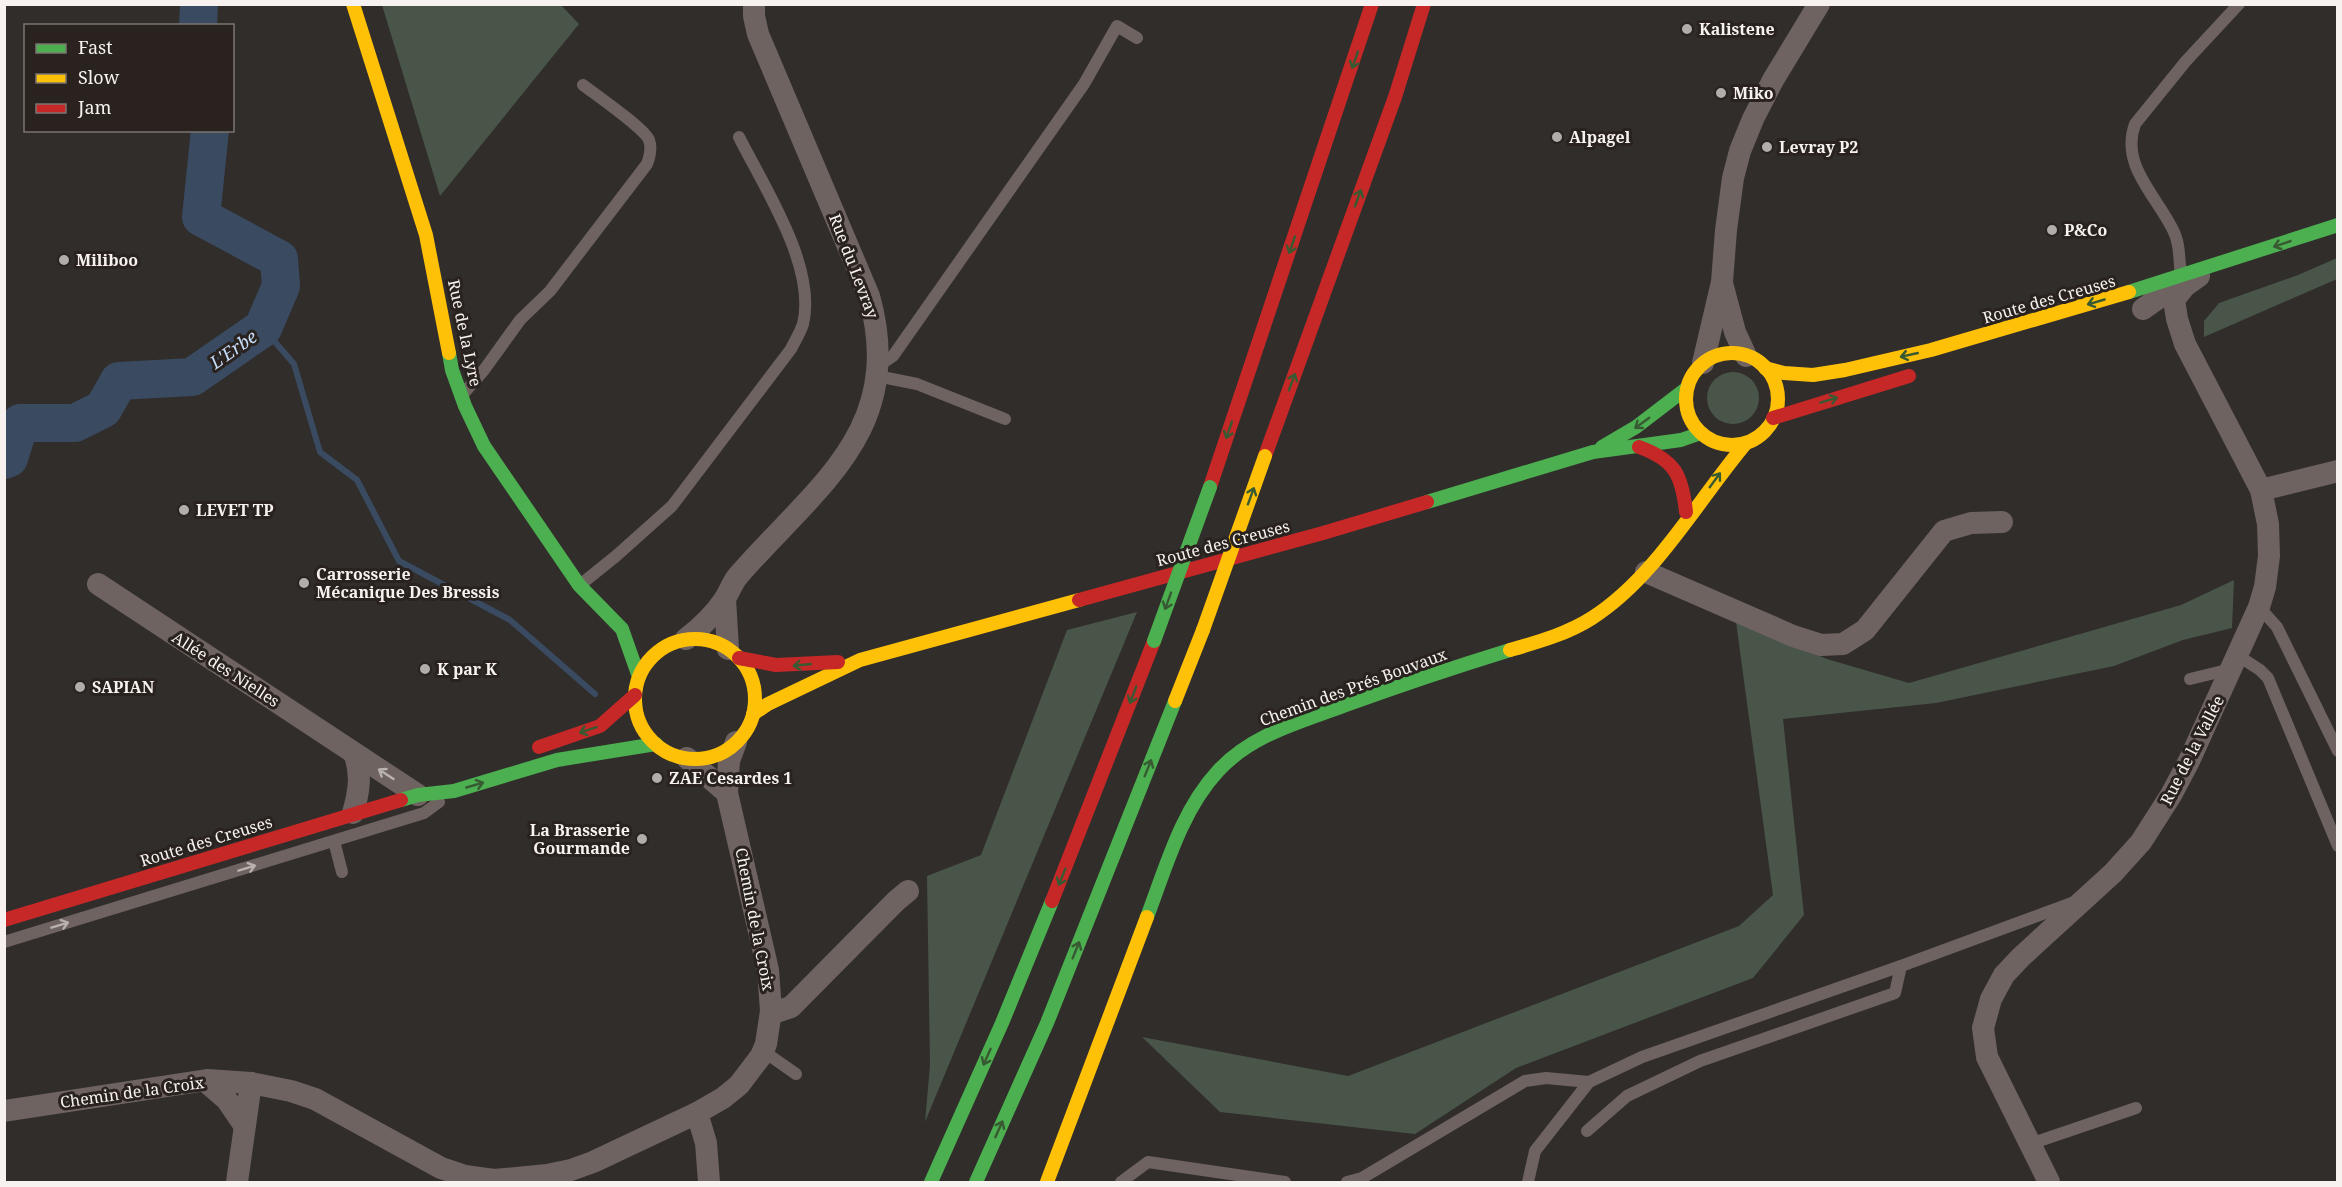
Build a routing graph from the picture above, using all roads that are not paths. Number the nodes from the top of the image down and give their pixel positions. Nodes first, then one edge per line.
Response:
1 (353, 4) edge
2 (754, 4) edge
3 (1372, 4) edge
4 (1424, 4) edge
5 (1819, 4) edge
6 (2239, 4) edge
7 (1137, 38) dead end
8 (583, 85) dead end
9 (739, 137) dead end
10 (2337, 225) edge
11 (2219, 265) junction
12 (2181, 277) junction
13 (2206, 290) dead end
14 (2174, 300) junction
15 (1720, 309) junction
16 (2138, 310) joint
17 (1746, 356) junction
18 (1703, 363) junction
19 (1765, 368) junction
20 (878, 370) junction
21 (1920, 373) dead end
22 (1687, 388) junction
23 (461, 396) junction
24 (1773, 418) junction
25 (1005, 419) dead end
26 (1702, 434) junction
27 (1746, 443) junction
28 (1639, 447) junction
29 (1593, 452) junction
30 (1700, 452) dead end
31 (2337, 471) edge
32 (1698, 483) dead end
33 (2261, 490) junction
34 (1686, 512) junction
35 (2002, 522) dead end
36 (1668, 544) junction
37 (1646, 572) junction
38 (98, 584) dead end
39 (579, 585) junction
40 (725, 599) junction
41 (2259, 607) junction
42 (622, 629) junction
43 (676, 642) junction
44 (733, 653) junction
45 (860, 660) junction
46 (2234, 662) junction
47 (639, 677) junction
48 (2190, 679) dead end
49 (635, 695) junction
50 (753, 714) junction
51 (736, 742) junction
52 (656, 744) junction
53 (2337, 751) edge
54 (527, 752) dead end
55 (354, 753) junction
56 (687, 758) junction
57 (449, 776) dead end
58 (454, 791) junction
59 (727, 793) junction
60 (418, 795) junction
61 (353, 813) junction
62 (334, 841) junction
63 (2337, 846) edge
64 (342, 872) dead end
65 (908, 891) dead end
66 (2087, 897) junction
67 (4, 920) edge
68 (4, 942) edge
69 (1901, 966) junction
70 (771, 1011) junction
71 (763, 1051) junction
72 (796, 1074) dead end
73 (205, 1081) junction
74 (1589, 1082) junction
75 (251, 1083) junction
76 (2136, 1108) dead end
77 (4, 1111) edge
78 (697, 1113) junction
79 (244, 1125) junction
80 (1587, 1131) dead end
81 (2030, 1143) junction
82 (237, 1182) edge
83 (709, 1182) edge
84 (931, 1182) edge
85 (976, 1182) edge
86 (1047, 1182) edge
87 (1121, 1182) edge
88 (1285, 1182) edge
89 (1347, 1182) edge
90 (1528, 1182) edge
91 (2049, 1182) edge

1 - 23 main road, Rue de la Lyre
2 - 20 street, Rue du Levray
3 -> 84 main road, bridge
85 -> 4 main road, bridge
5 - 15 street
6 - 12 lane
7 - 20 lane
8 - 23 lane
9 - 39 lane
10 -> 11 main road, Route des Creuses
11 - 12 main road, Route des Creuses
11 - 14 street
12 - 16 street
12 -> 19 main road, Route des Creuses
13 - 14 main road
14 - 16 main road
14 - 33 street, Rue de la Vallée
15 - 17 street
15 - 18 street
17 - 18 main road
17 - 19 main road
18 - 22 main road
19 - 24 main road
20 - 25 lane
20 - 40 street, Rue du Levray
24 -> 21 main road
22 - 26 main road
22 -> 29 main road, Route des Creuses
23 - 39 main road, Rue de la Lyre
24 - 27 main road
26 - 27 main road
26 - 28 main road, Route des Creuses
26 - 30 main road
36 -> 27 main road
28 - 29 main road, Route des Creuses
28 - 34 main road
29 - 45 main road, Route des Creuses
31 - 33 street
32 - 34 main road
33 - 41 street, Rue de la Vallée
34 - 36 main road
35 - 37 street
36 - 37 main road, Chemin des Prés Bouvaux
37 - 86 main road, Chemin des Prés Bouvaux
38 - 55 street, Allée des Nielles
39 - 42 main road, Rue de la Lyre
40 - 43 street, Rue du Levray
40 - 44 street
41 - 46 street, Rue de la Vallée
41 - 53 lane
42 - 43 main road, Rue de la Lyre
42 - 47 main road, Rue de la Lyre
43 - 44 main road
43 - 47 main road
45 -> 44 main road, Route des Creuses
44 - 50 main road
45 - 50 main road, Route des Creuses
46 - 48 lane
46 - 63 lane
46 - 66 street, Rue de la Vallée
47 - 49 main road
49 - 52 main road
49 -> 54 main road
50 - 51 main road
51 - 56 main road
51 - 59 street, Chemin de la Croix
52 - 56 main road
58 -> 52 main road, Route des Creuses
60 -> 55 street, Allée des Nielles
55 - 61 street
56 - 59 street
57 - 60 main road, Route des Creuses
58 - 60 main road, Route des Creuses
58 - 62 lane
59 - 70 street, Chemin de la Croix
60 - 61 main road, Route des Creuses
61 - 67 main road, Route des Creuses
62 - 64 lane
68 -> 62 lane
65 - 70 street
66 - 69 lane
66 - 81 street, Rue de la Vallée
69 - 74 lane
69 - 80 lane
70 - 71 street, Chemin de la Croix
71 - 72 lane
71 - 78 street, Chemin de la Croix
73 - 75 street, Chemin de la Croix
73 - 77 street, Chemin de la Croix
73 - 79 street
74 - 89 lane
74 - 90 lane
75 - 78 street, Chemin de la Croix
75 - 79 street
76 - 81 lane
78 - 83 street
79 - 82 street
81 - 91 street, Rue de la Vallée
87 - 88 lane

